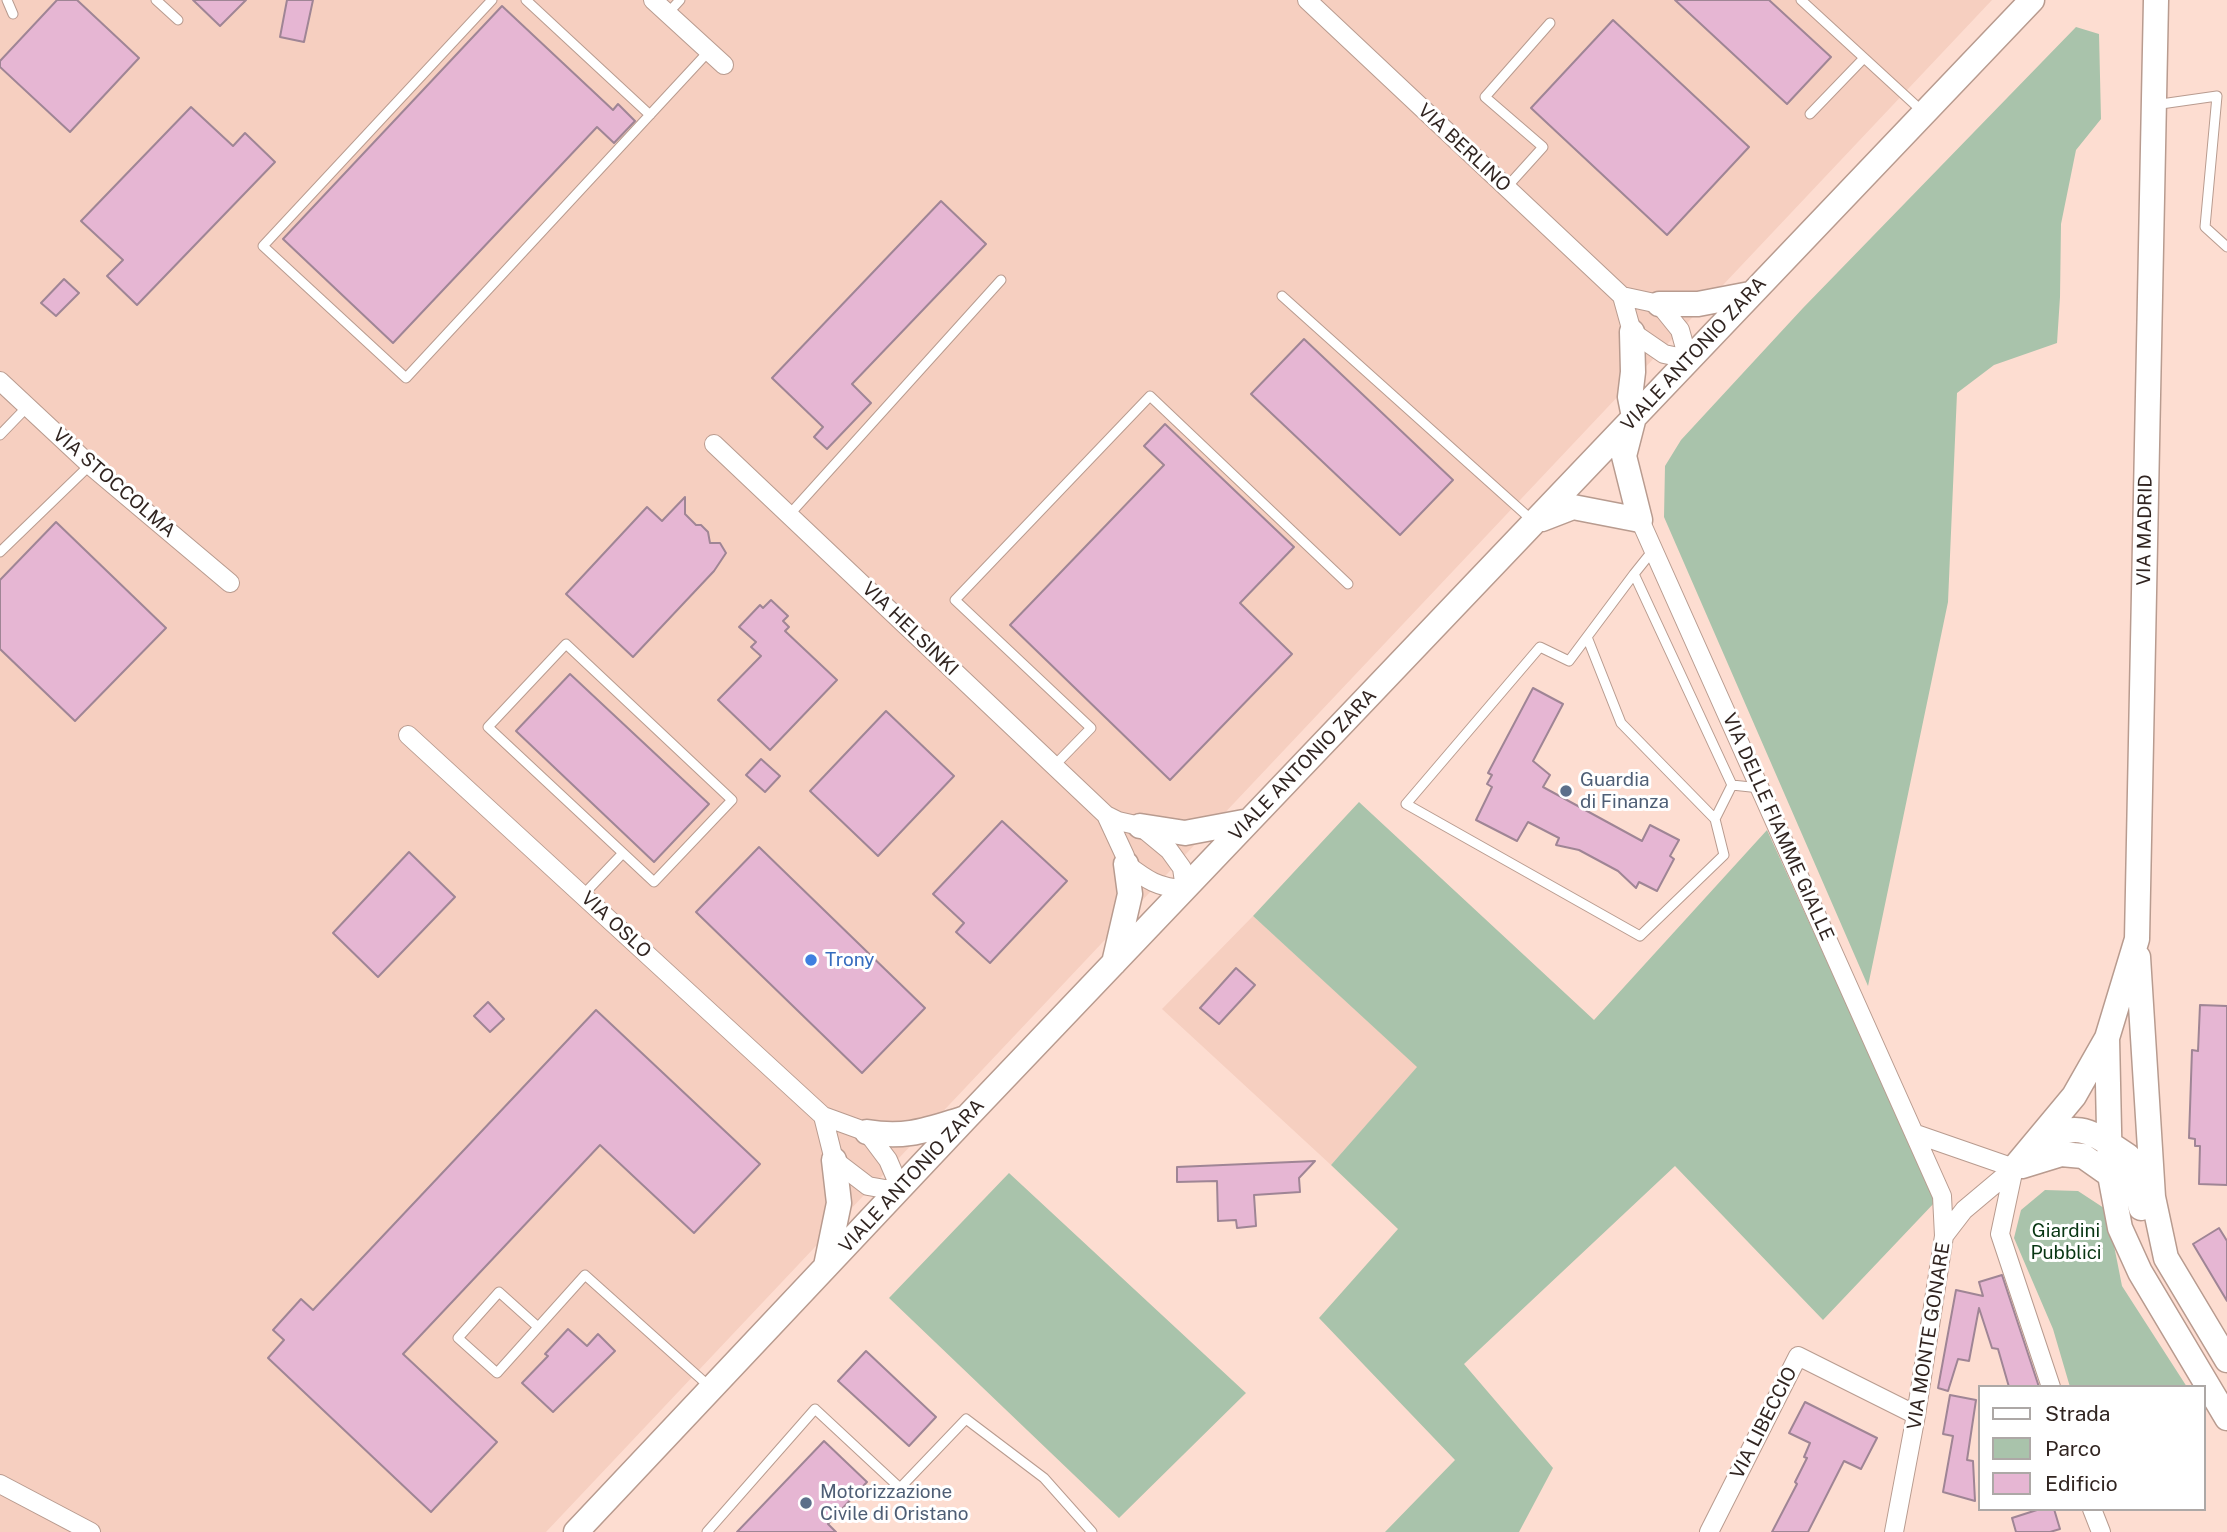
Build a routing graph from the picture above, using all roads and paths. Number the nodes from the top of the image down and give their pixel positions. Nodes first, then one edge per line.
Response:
1 (7, 0) edge
2 (156, 0) edge
3 (492, 0) edge
4 (526, 0) edge
5 (653, 0) edge
6 (1801, 0) edge
7 (2032, 0) edge
8 (1315, 3) edge
9 (2153, 6) edge
10 (674, 7) edge
11 (13, 14) dead end
12 (178, 20) dead end
13 (1550, 23) dead end
14 (709, 51) junction
15 (1864, 58) junction
16 (724, 65) dead end
17 (2152, 106) junction
18 (1924, 113) junction
19 (1810, 114) dead end
20 (650, 115) junction
21 (1506, 188) junction
22 (2227, 247) edge
23 (1001, 280) dead end
24 (1751, 294) junction
25 (1282, 296) dead end
26 (1622, 296) junction
27 (1659, 304) junction
28 (1632, 332) junction
29 (1688, 359) junction
30 (0, 381) edge
31 (28, 406) junction
32 (1634, 417) junction
33 (0, 435) edge
34 (714, 444) dead end
35 (90, 465) junction
36 (789, 514) junction
37 (1640, 520) junction
38 (1535, 522) junction
39 (1654, 549) junction
40 (0, 552) edge
41 (1634, 574) junction
42 (230, 583) dead end
43 (1348, 584) dead end
44 (1587, 637) junction
45 (408, 735) dead end
46 (1054, 766) junction
47 (1732, 785) junction
48 (1760, 788) junction
49 (1106, 815) junction
50 (1715, 819) junction
51 (1249, 821) junction
52 (1140, 826) junction
53 (622, 853) junction
54 (1126, 864) junction
55 (1185, 889) junction
56 (583, 895) junction
57 (2137, 939) junction
58 (1114, 963) junction
59 (2141, 1015) junction
60 (2108, 1038) junction
61 (823, 1116) junction
62 (967, 1117) junction
63 (867, 1132) junction
64 (1916, 1134) junction
65 (2110, 1144) junction
66 (834, 1160) junction
67 (2014, 1168) junction
68 (2110, 1175) junction
69 (900, 1188) junction
70 (1944, 1236) junction
71 (2166, 1258) junction
72 (826, 1267) junction
73 (538, 1327) junction
74 (2227, 1360) edge
75 (2050, 1385) edge
76 (711, 1388) junction
77 (1916, 1415) junction
78 (2227, 1418) edge
79 (0, 1484) edge
80 (2093, 1511) edge
81 (91, 1532) edge
82 (576, 1532) edge
83 (707, 1532) edge
84 (1092, 1532) edge
85 (1709, 1532) edge
86 (1894, 1532) edge
87 (2101, 1532) edge

1 - 11 lane
2 - 12 lane
3 - 20 lane
4 - 20 lane
5 - 10 street
6 - 15 lane
7 - 18 main road, VIALE ANTONIO ZARA
8 - 21 street, VIA BERLINO
9 - 17 main road, VIA MADRID
10 - 14 street
13 - 21 lane
14 - 16 street
14 - 20 lane
15 - 18 lane
15 - 19 lane
17 - 22 lane
17 - 57 main road, VIA MADRID
18 - 24 main road, VIALE ANTONIO ZARA
21 - 26 street, VIA BERLINO
23 - 36 lane
24 - 27 main road
24 - 29 main road, VIALE ANTONIO ZARA
25 - 38 lane
26 - 27 street
26 - 28 street
27 - 29 street
28 - 29 street
28 - 32 main road
29 - 32 main road, VIALE ANTONIO ZARA
30 - 31 street, VIA STOCCOLMA
31 - 33 lane
31 - 35 street, VIA STOCCOLMA
32 - 37 main road
32 - 38 main road, VIALE ANTONIO ZARA
34 - 36 street, VIA HELSINKI
35 - 40 lane
35 - 42 street, VIA STOCCOLMA
36 - 46 street, VIA HELSINKI
37 - 38 main road
37 - 39 street, VIA DELLE FIAMME GIALLE
38 - 51 main road, VIALE ANTONIO ZARA
39 - 41 lane
39 - 48 street, VIA DELLE FIAMME GIALLE
41 - 44 lane
41 - 47 lane
43 - 46 lane
44 - 50 lane
44 - 50 lane
45 - 56 street, VIA OSLO
46 - 49 street, VIA HELSINKI
47 - 48 lane
47 - 50 lane
48 - 64 street, VIA DELLE FIAMME GIALLE
49 - 52 street, VIA HELSINKI
49 - 54 street, VIA HELSINKI
51 - 52 main road
51 - 55 main road, VIALE ANTONIO ZARA
52 - 55 street, VIA HELSINKI
53 - 53 lane
53 - 56 lane
54 - 55 street
54 - 58 main road
55 - 58 main road, VIALE ANTONIO ZARA
56 - 61 street, VIA OSLO
57 - 59 main road
57 - 60 main road, VIA MADRID
58 - 62 main road, VIALE ANTONIO ZARA
59 - 65 main road
59 - 71 main road
60 - 65 main road
60 - 67 main road
61 - 63 street, VIA OSLO
61 - 66 street
62 - 63 main road
62 - 69 main road, VIALE ANTONIO ZARA
63 - 69 street
64 - 67 street
64 - 70 street, VIA DELLE FIAMME GIALLE
65 - 67 main road
65 - 68 main road
65 - 71 main road
66 - 69 street
66 - 72 main road
67 - 68 main road
67 - 70 street, VIA MONTE GONARE
67 - 75 street
68 - 78 main road
69 - 72 main road, VIALE ANTONIO ZARA
70 - 77 street, VIA MONTE GONARE
71 - 74 main road
72 - 76 main road, VIALE ANTONIO ZARA
73 - 73 lane
73 - 76 lane
76 - 82 main road, VIALE ANTONIO ZARA
77 - 85 street, VIA LIBECCIO
77 - 86 street, VIA MONTE GONARE
79 - 81 street
80 - 87 street
83 - 84 lane

